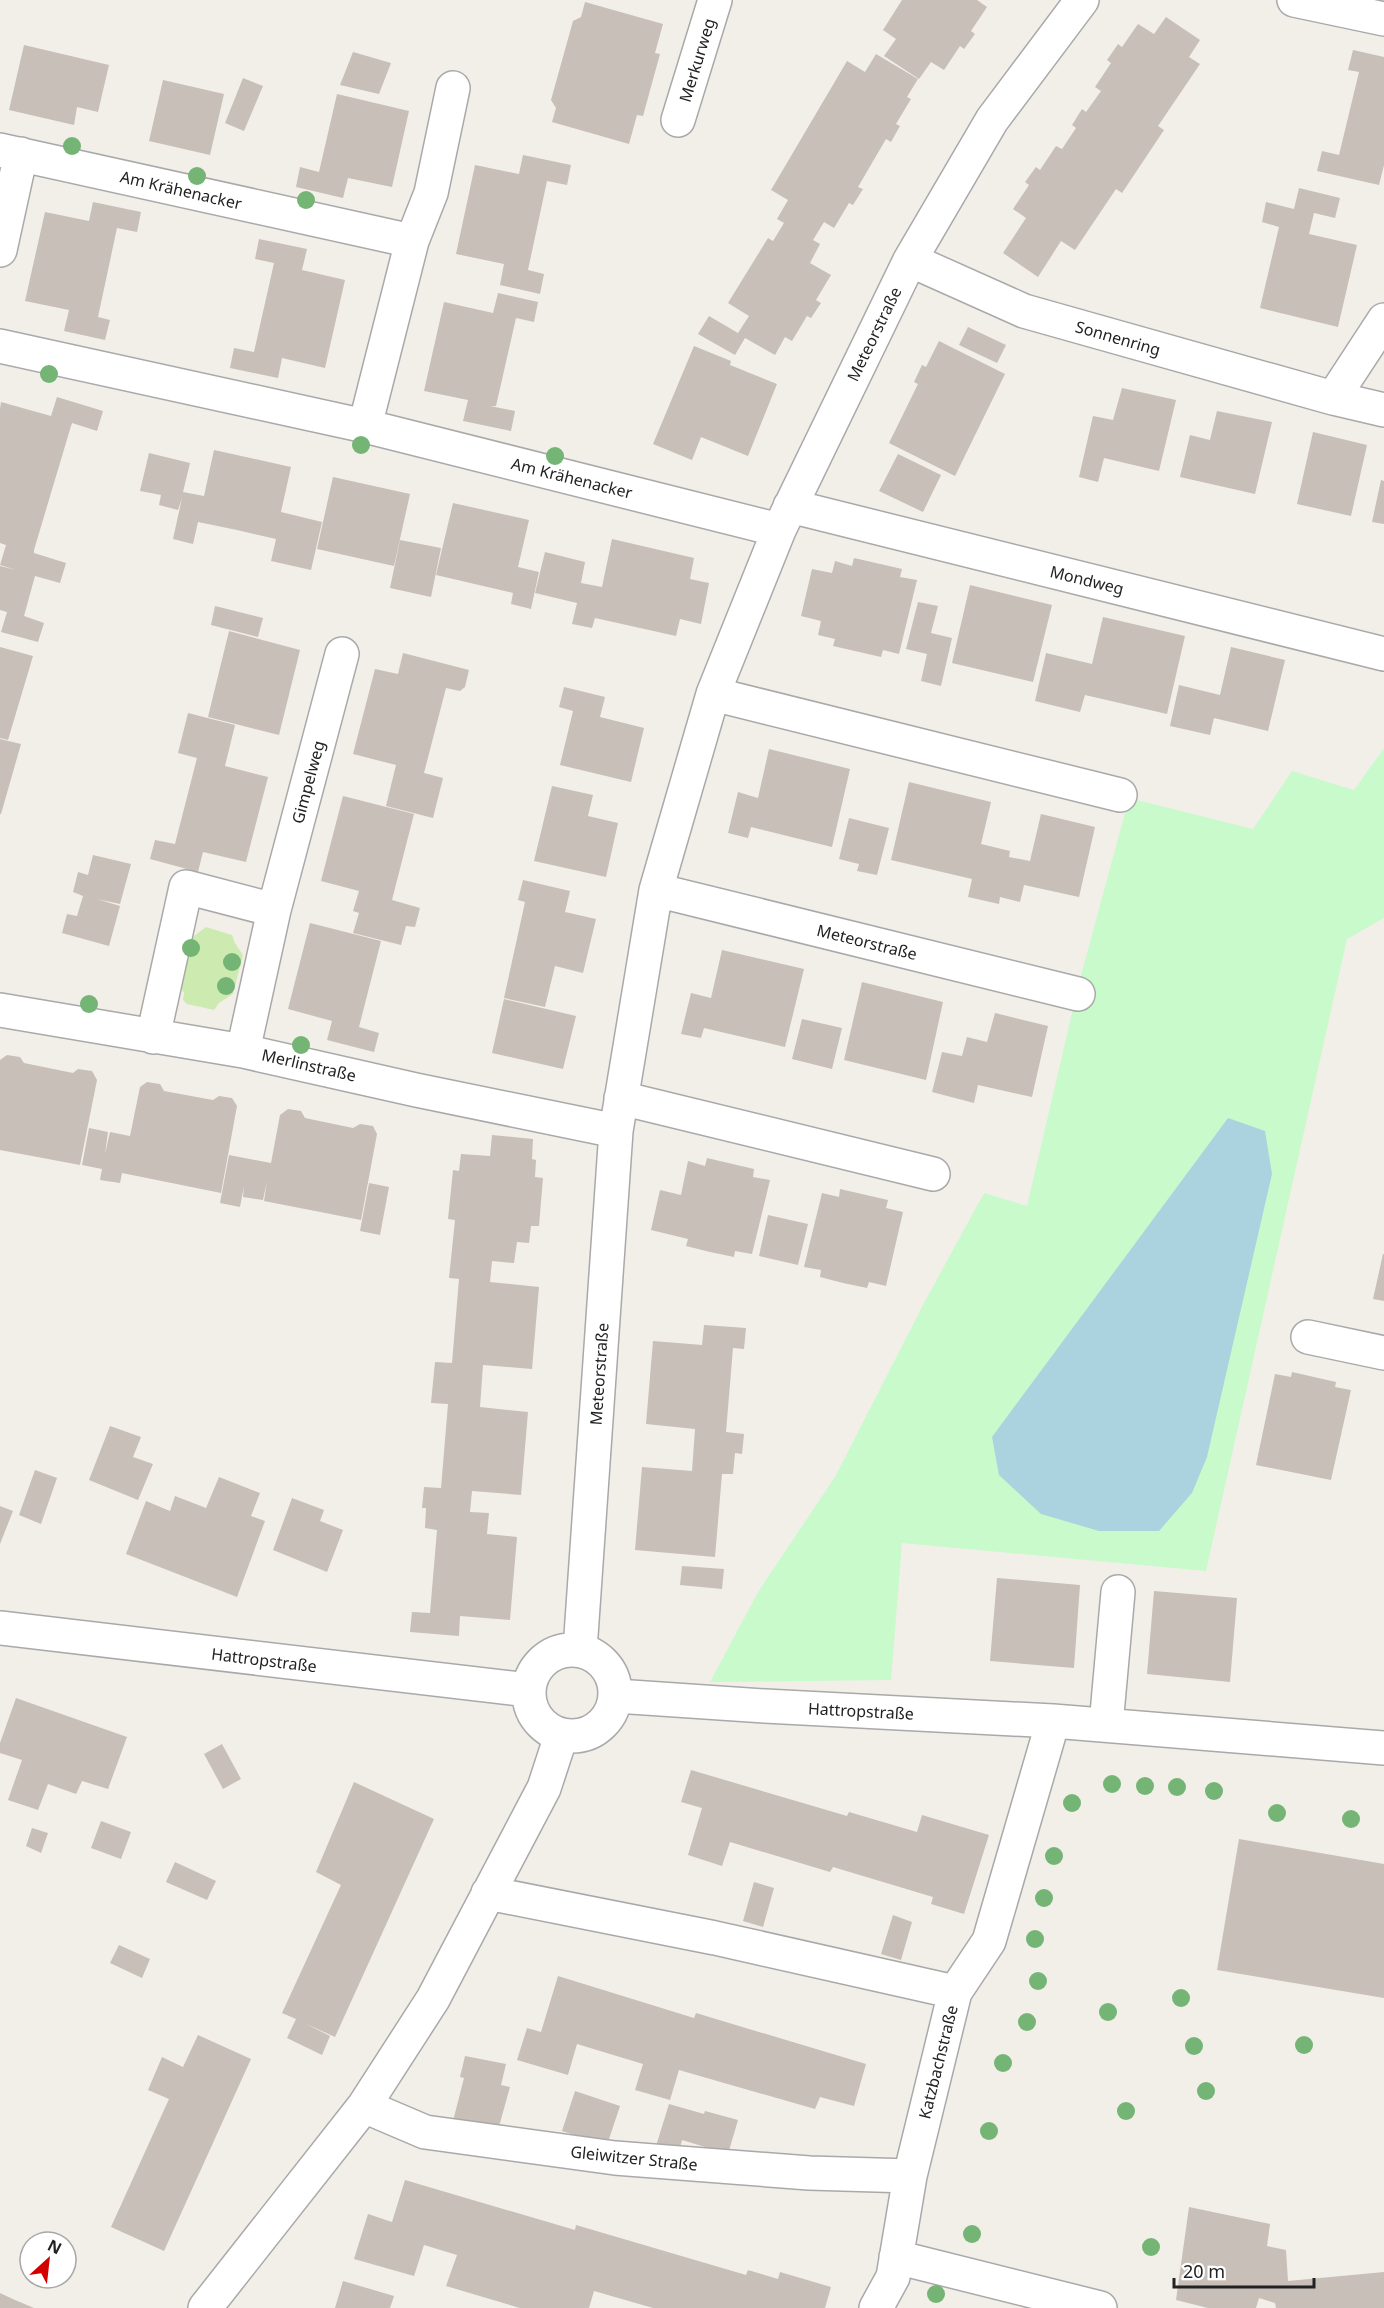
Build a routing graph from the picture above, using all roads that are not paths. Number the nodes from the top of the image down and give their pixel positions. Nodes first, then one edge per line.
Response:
1 (715, 0) edge
2 (1294, 0) edge
3 (1077, 2) edge
4 (1384, 19) edge
5 (453, 88) dead end
6 (678, 120) dead end
7 (10, 152) edge
8 (412, 241) junction
9 (0, 250) edge
10 (910, 260) junction
11 (1384, 320) edge
12 (0, 345) edge
13 (1333, 398) junction
14 (1384, 410) edge
15 (365, 426) junction
16 (784, 518) junction
17 (342, 654) dead end
18 (1384, 654) edge
19 (713, 694) junction
20 (1120, 795) dead end
21 (656, 890) junction
22 (274, 910) junction
23 (1078, 994) dead end
24 (0, 1010) edge
25 (153, 1037) junction
26 (243, 1051) junction
27 (621, 1098) junction
28 (616, 1131) junction
29 (933, 1173) dead end
30 (1308, 1337) dead end
31 (1384, 1353) edge
32 (1118, 1592) dead end
33 (0, 1628) edge
34 (580, 1650) junction
35 (528, 1690) junction
36 (616, 1696) junction
37 (1053, 1720) junction
38 (1106, 1725) junction
39 (561, 1736) junction
40 (1384, 1748) edge
41 (488, 1893) junction
42 (955, 1992) junction
43 (364, 2106) junction
44 (910, 2176) junction
45 (896, 2257) junction
46 (215, 2306) edge
47 (876, 2308) edge
48 (1100, 2308) edge

1 - 6 street, Merkurweg
2 - 4 street
3 - 10 street, Meteorstraße
5 - 8 street
7 - 8 street, Am Krähenacker
7 - 9 street, Am Krähenacker
8 - 15 street
10 - 13 street, Sonnenring
10 - 16 street, Meteorstraße
11 - 13 street
12 - 15 street, Am Krähenacker
13 - 14 street, Sonnenring
15 - 16 street, Am Krähenacker
16 - 18 street, Mondweg
16 - 19 street, Meteorstraße
17 - 22 street, Gimpelweg
19 - 20 street
19 - 21 street, Meteorstraße
21 - 23 street, Meteorstraße
21 - 27 street, Meteorstraße
22 - 25 street
22 - 26 street, Gimpelweg
24 - 25 street, Merlinstraße
25 - 26 street, Merlinstraße
26 - 28 street, Merlinstraße
27 - 28 street, Meteorstraße
27 - 29 street
28 - 34 street, Meteorstraße
30 - 31 street
32 - 38 street
33 - 35 street, Hattropstraße
34 - 35 street
34 - 36 street
35 - 39 street
36 - 37 street, Hattropstraße
36 - 39 street
37 - 38 street, Hattropstraße
37 - 42 street, Katzbachstraße
38 - 40 street, Hattropstraße
39 - 41 street
41 - 42 street
41 - 43 street
42 - 44 street, Katzbachstraße
43 - 44 street, Gleiwitzer Straße
43 - 46 street
44 - 45 street, Katzbachstraße
45 - 47 street, Katzbachstraße
45 - 48 street

